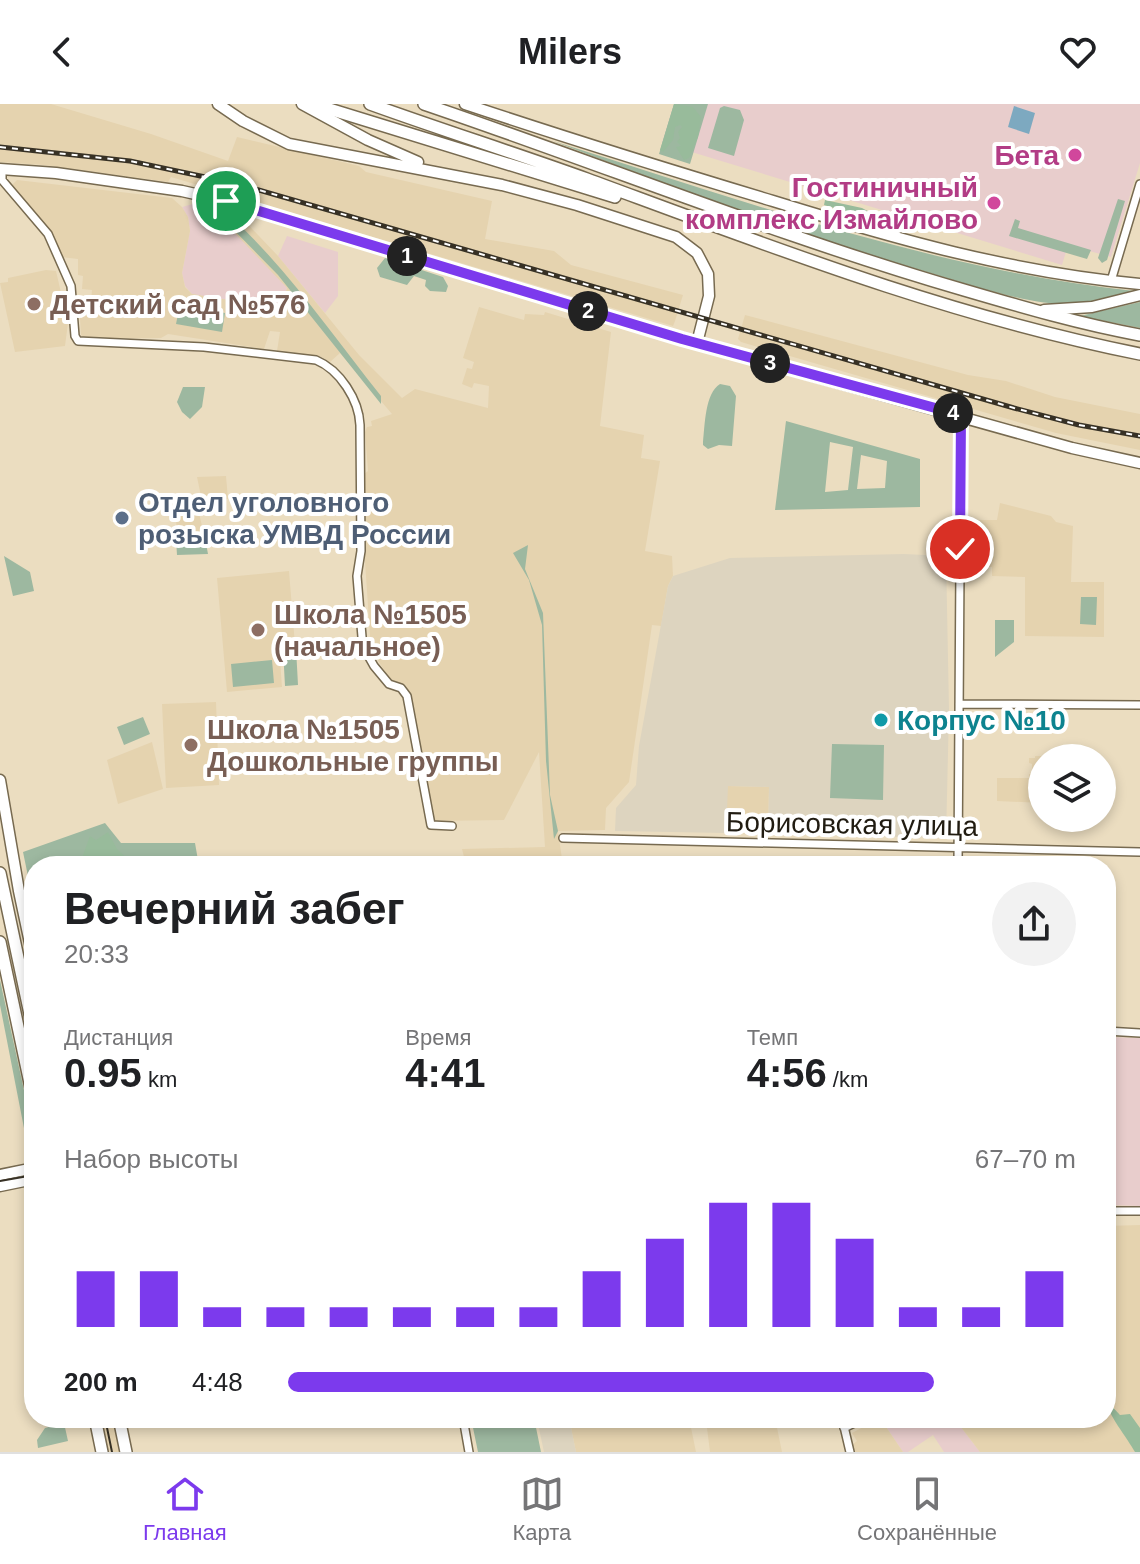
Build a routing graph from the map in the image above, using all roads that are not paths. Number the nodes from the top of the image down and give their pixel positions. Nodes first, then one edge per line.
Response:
1 (218, 104) edge
2 (302, 104) edge
3 (313, 104) edge
4 (370, 104) edge
5 (424, 104) edge
6 (465, 104) edge
7 (1, 169) edge
8 (446, 173) junction
9 (1140, 184) edge
10 (689, 218) junction
11 (1111, 281) junction
12 (1140, 284) edge
13 (1140, 295) edge
14 (1027, 308) junction
15 (1140, 335) edge
16 (697, 343) junction
17 (1140, 354) edge
18 (961, 415) junction
19 (1140, 463) edge
20 (959, 704) junction
21 (1140, 705) edge
22 (0, 780) edge
23 (452, 826) dead end
24 (563, 838) dead end
25 (958, 849) junction
26 (1140, 852) edge
27 (958, 856) edge
28 (0, 873) edge
29 (24, 915) edge
30 (0, 942) edge
31 (24, 986) edge
32 (1116, 1032) edge
33 (1140, 1033) edge
34 (24, 1055) edge
35 (24, 1170) edge
36 (0, 1175) edge
37 (24, 1181) edge
38 (0, 1186) edge
39 (1116, 1211) edge
40 (1140, 1211) edge
41 (97, 1428) edge
42 (121, 1428) edge
43 (465, 1428) edge
44 (844, 1428) edge
45 (102, 1452) edge
46 (126, 1452) edge
47 (469, 1452) edge
48 (850, 1452) edge

1 - 8 street
2 - 8 street
3 - 10 main road
4 - 10 main road
5 - 14 main road
6 - 11 street
7 - 16 street
7 - 23 street
8 - 16 street
9 - 11 street
10 - 17 main road
11 - 12 street
13 - 14 street
14 - 15 main road
16 - 18 street
18 - 19 street
18 - 20 street
20 - 21 street
20 - 25 street
22 - 29 street
24 - 25 street, Борисовская улица
25 - 26 street, Борисовская улица
25 - 27 street
28 - 31 main road
30 - 34 main road
32 - 33 street
35 - 36 street
37 - 38 street
39 - 40 street
41 - 45 main road
42 - 46 main road
43 - 47 street
44 - 48 street

